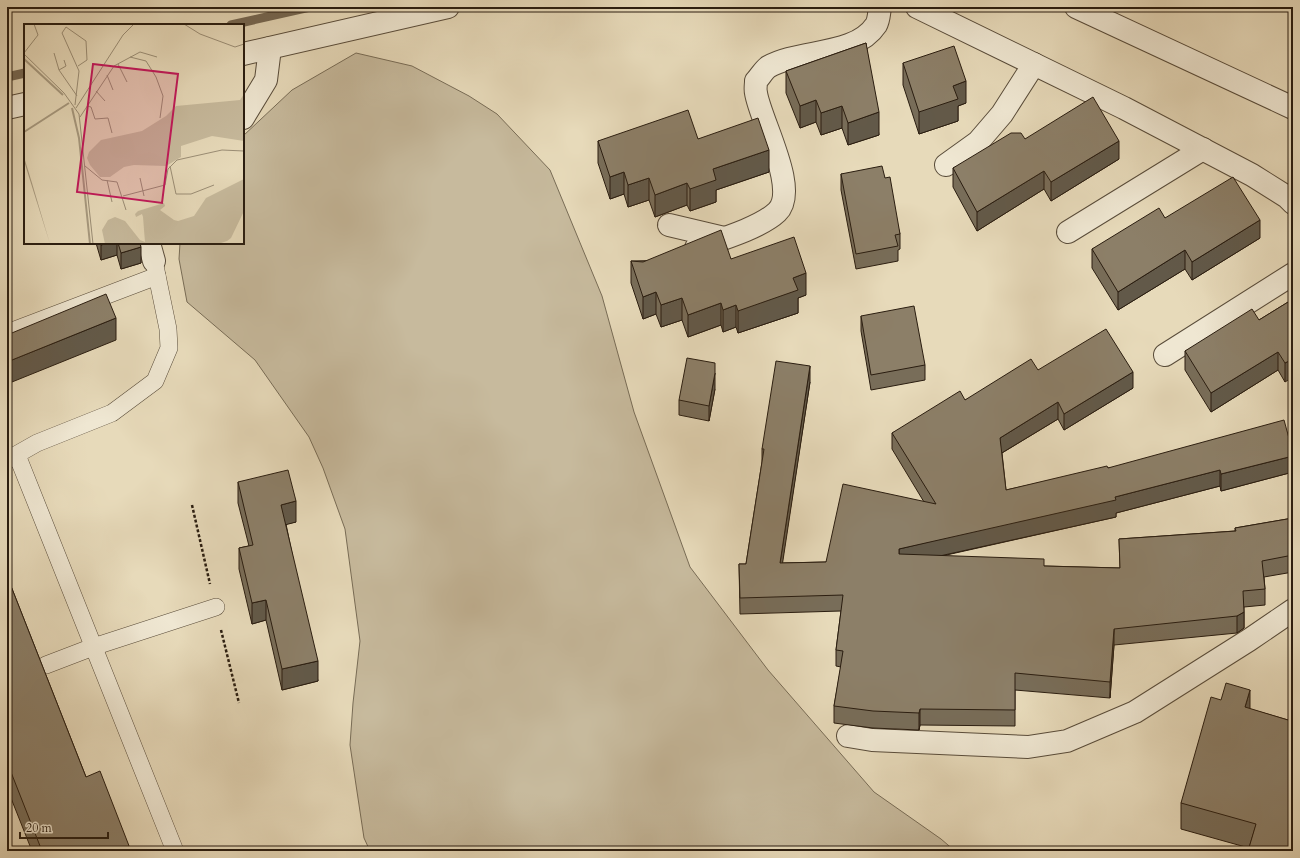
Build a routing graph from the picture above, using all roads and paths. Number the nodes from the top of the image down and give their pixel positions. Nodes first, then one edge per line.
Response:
1 (448, 7) edge
2 (880, 7) edge
3 (916, 7) edge
4 (1076, 7) edge
5 (270, 48) junction
6 (244, 54) edge
7 (1034, 64) junction
8 (24, 104) edge
9 (7, 108) edge
10 (1293, 108) edge
11 (244, 116) edge
12 (1203, 149) junction
13 (946, 165) dead end
14 (1293, 203) edge
15 (669, 225) dead end
16 (1068, 232) dead end
17 (724, 238) junction
18 (681, 255) edge
19 (153, 260) edge
20 (1293, 274) edge
21 (7, 333) edge
22 (1165, 355) dead end
23 (12, 458) edge
24 (216, 607) dead end
25 (1293, 610) edge
26 (93, 647) junction
27 (46, 665) dead end
28 (848, 736) dead end
29 (175, 851) edge

1 - 5 street
2 - 17 street
3 - 7 street
4 - 10 street
5 - 6 street
5 - 11 street
7 - 12 street
7 - 13 street
8 - 9 street
12 - 14 street
12 - 16 street
15 - 17 street
17 - 18 street
19 - 21 lane
19 - 23 lane
20 - 22 street
23 - 26 lane
24 - 26 lane
25 - 28 street
26 - 27 lane
26 - 29 lane

